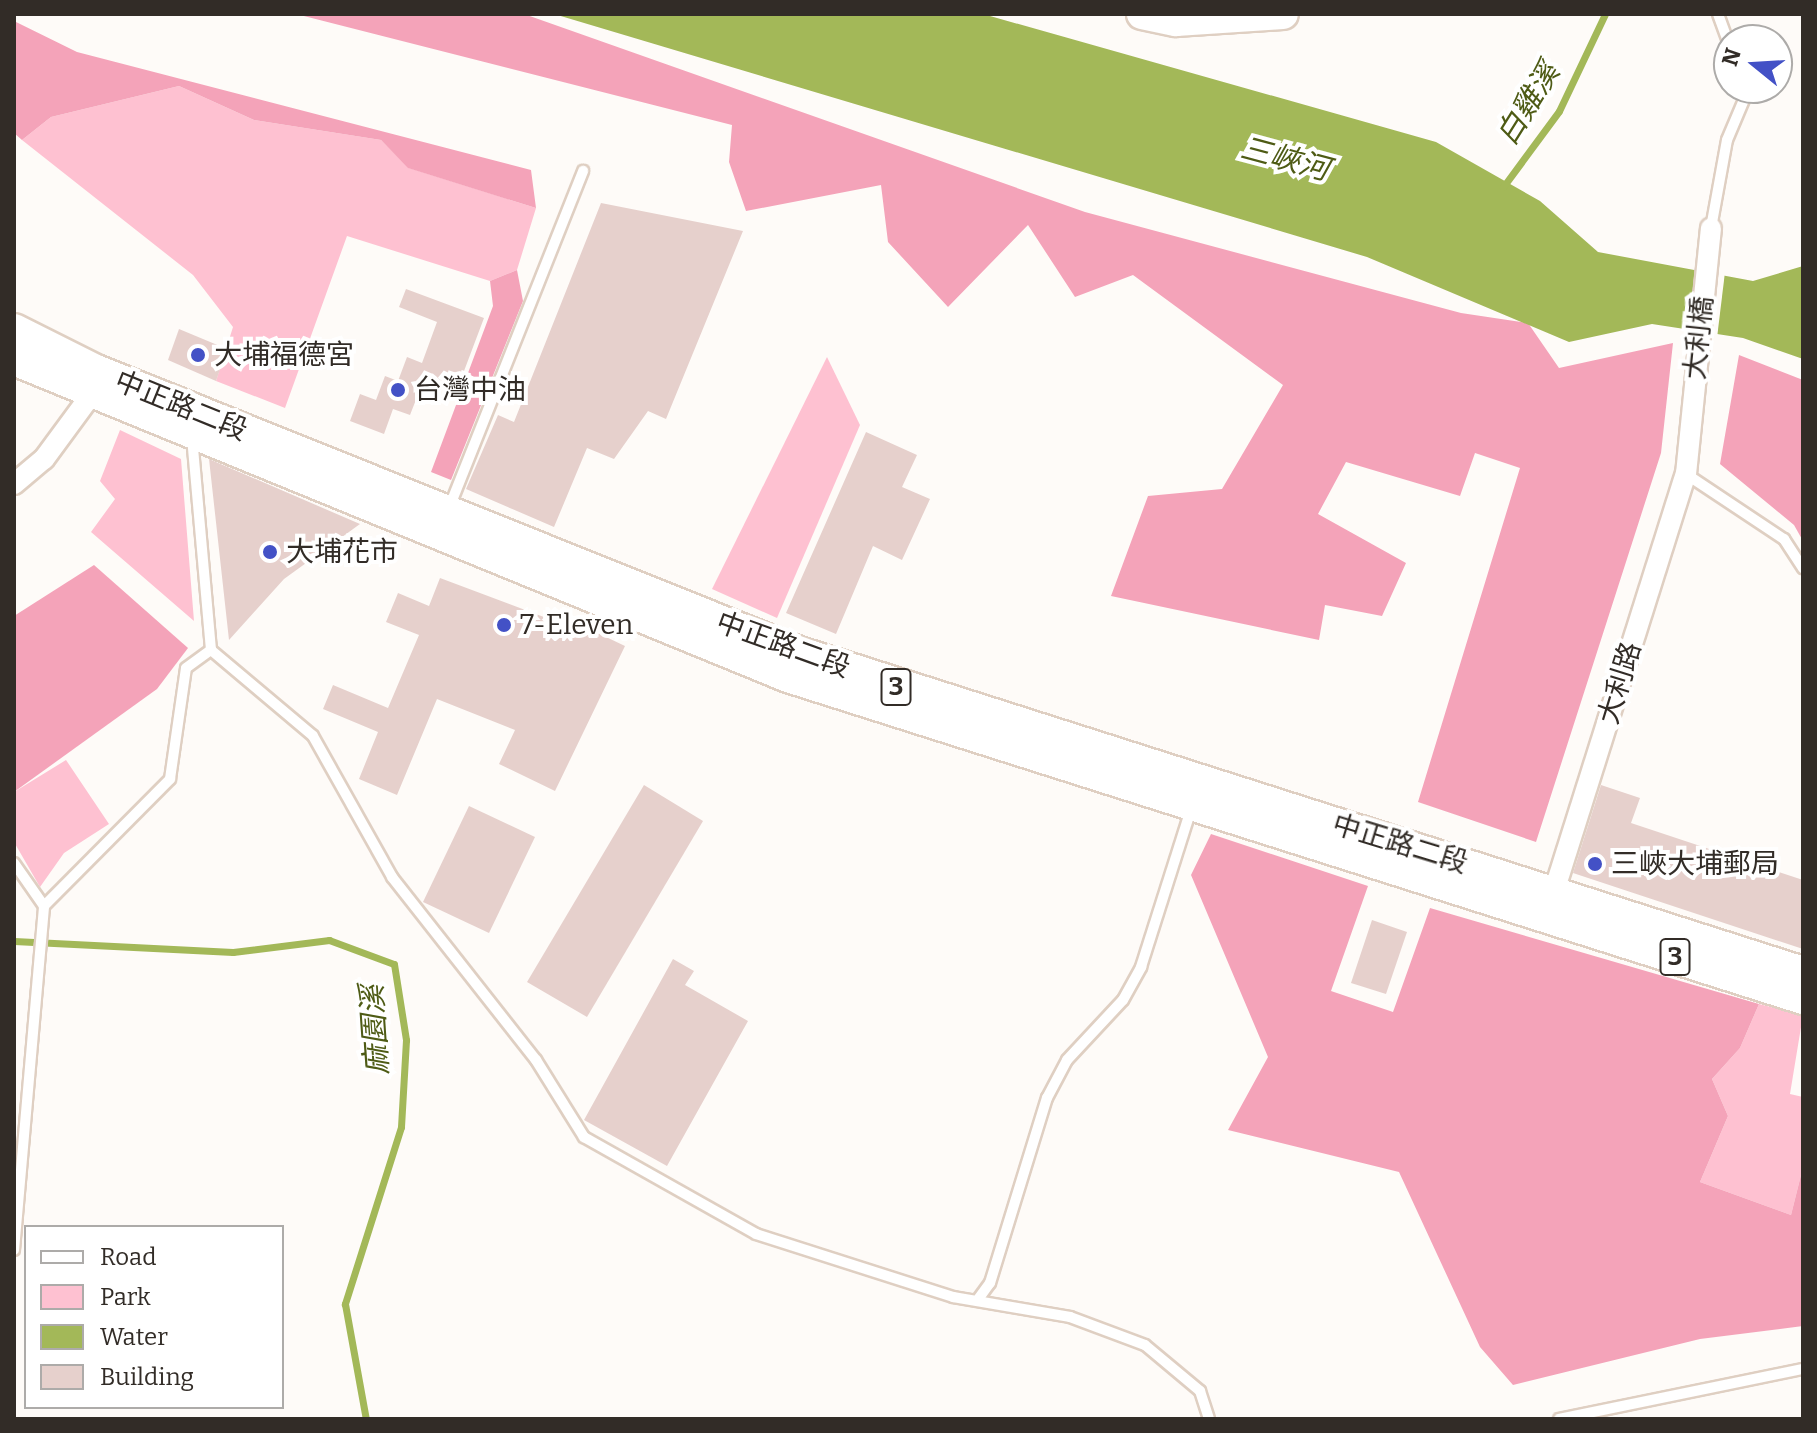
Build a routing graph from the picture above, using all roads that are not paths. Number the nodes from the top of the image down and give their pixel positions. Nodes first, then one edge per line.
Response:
1 (1142, 14) edge
2 (1283, 14) edge
3 (1742, 104) edge
4 (583, 171) dead end
5 (1711, 228) joint
6 (14, 330) edge
7 (14, 359) edge
8 (91, 395) junction
9 (192, 437) junction
10 (1687, 448) joint
11 (1686, 474) junction
12 (14, 484) edge
13 (447, 514) junction
14 (1803, 568) edge
15 (211, 650) junction
16 (1191, 807) junction
17 (14, 863) edge
18 (1550, 905) junction
19 (44, 906) junction
20 (1803, 973) edge
21 (1803, 998) edge
22 (14, 1250) edge
23 (979, 1298) junction
24 (1803, 1369) edge
25 (1209, 1419) edge
26 (1559, 1419) edge

1 - 2 street
3 - 5 lane
4 - 13 lane
5 - 10 street, 大利橋
6 - 13 main road, 中正路二段 / 3
7 - 8 main road, 中正路二段 / 3
8 - 9 main road, 中正路二段 / 3
8 - 12 street
9 - 15 lane
9 - 16 main road, 中正路二段 / 3
10 - 11 street, 大利路
11 - 14 lane
11 - 18 street, 大利路
13 - 18 main road, 中正路二段 / 3
15 - 19 lane
15 - 23 lane
16 - 18 main road, 中正路二段 / 3
16 - 23 lane
17 - 19 lane
18 - 20 main road, 中正路二段 / 3
18 - 21 main road, 中正路二段 / 3
19 - 22 lane
23 - 25 lane
24 - 26 lane

